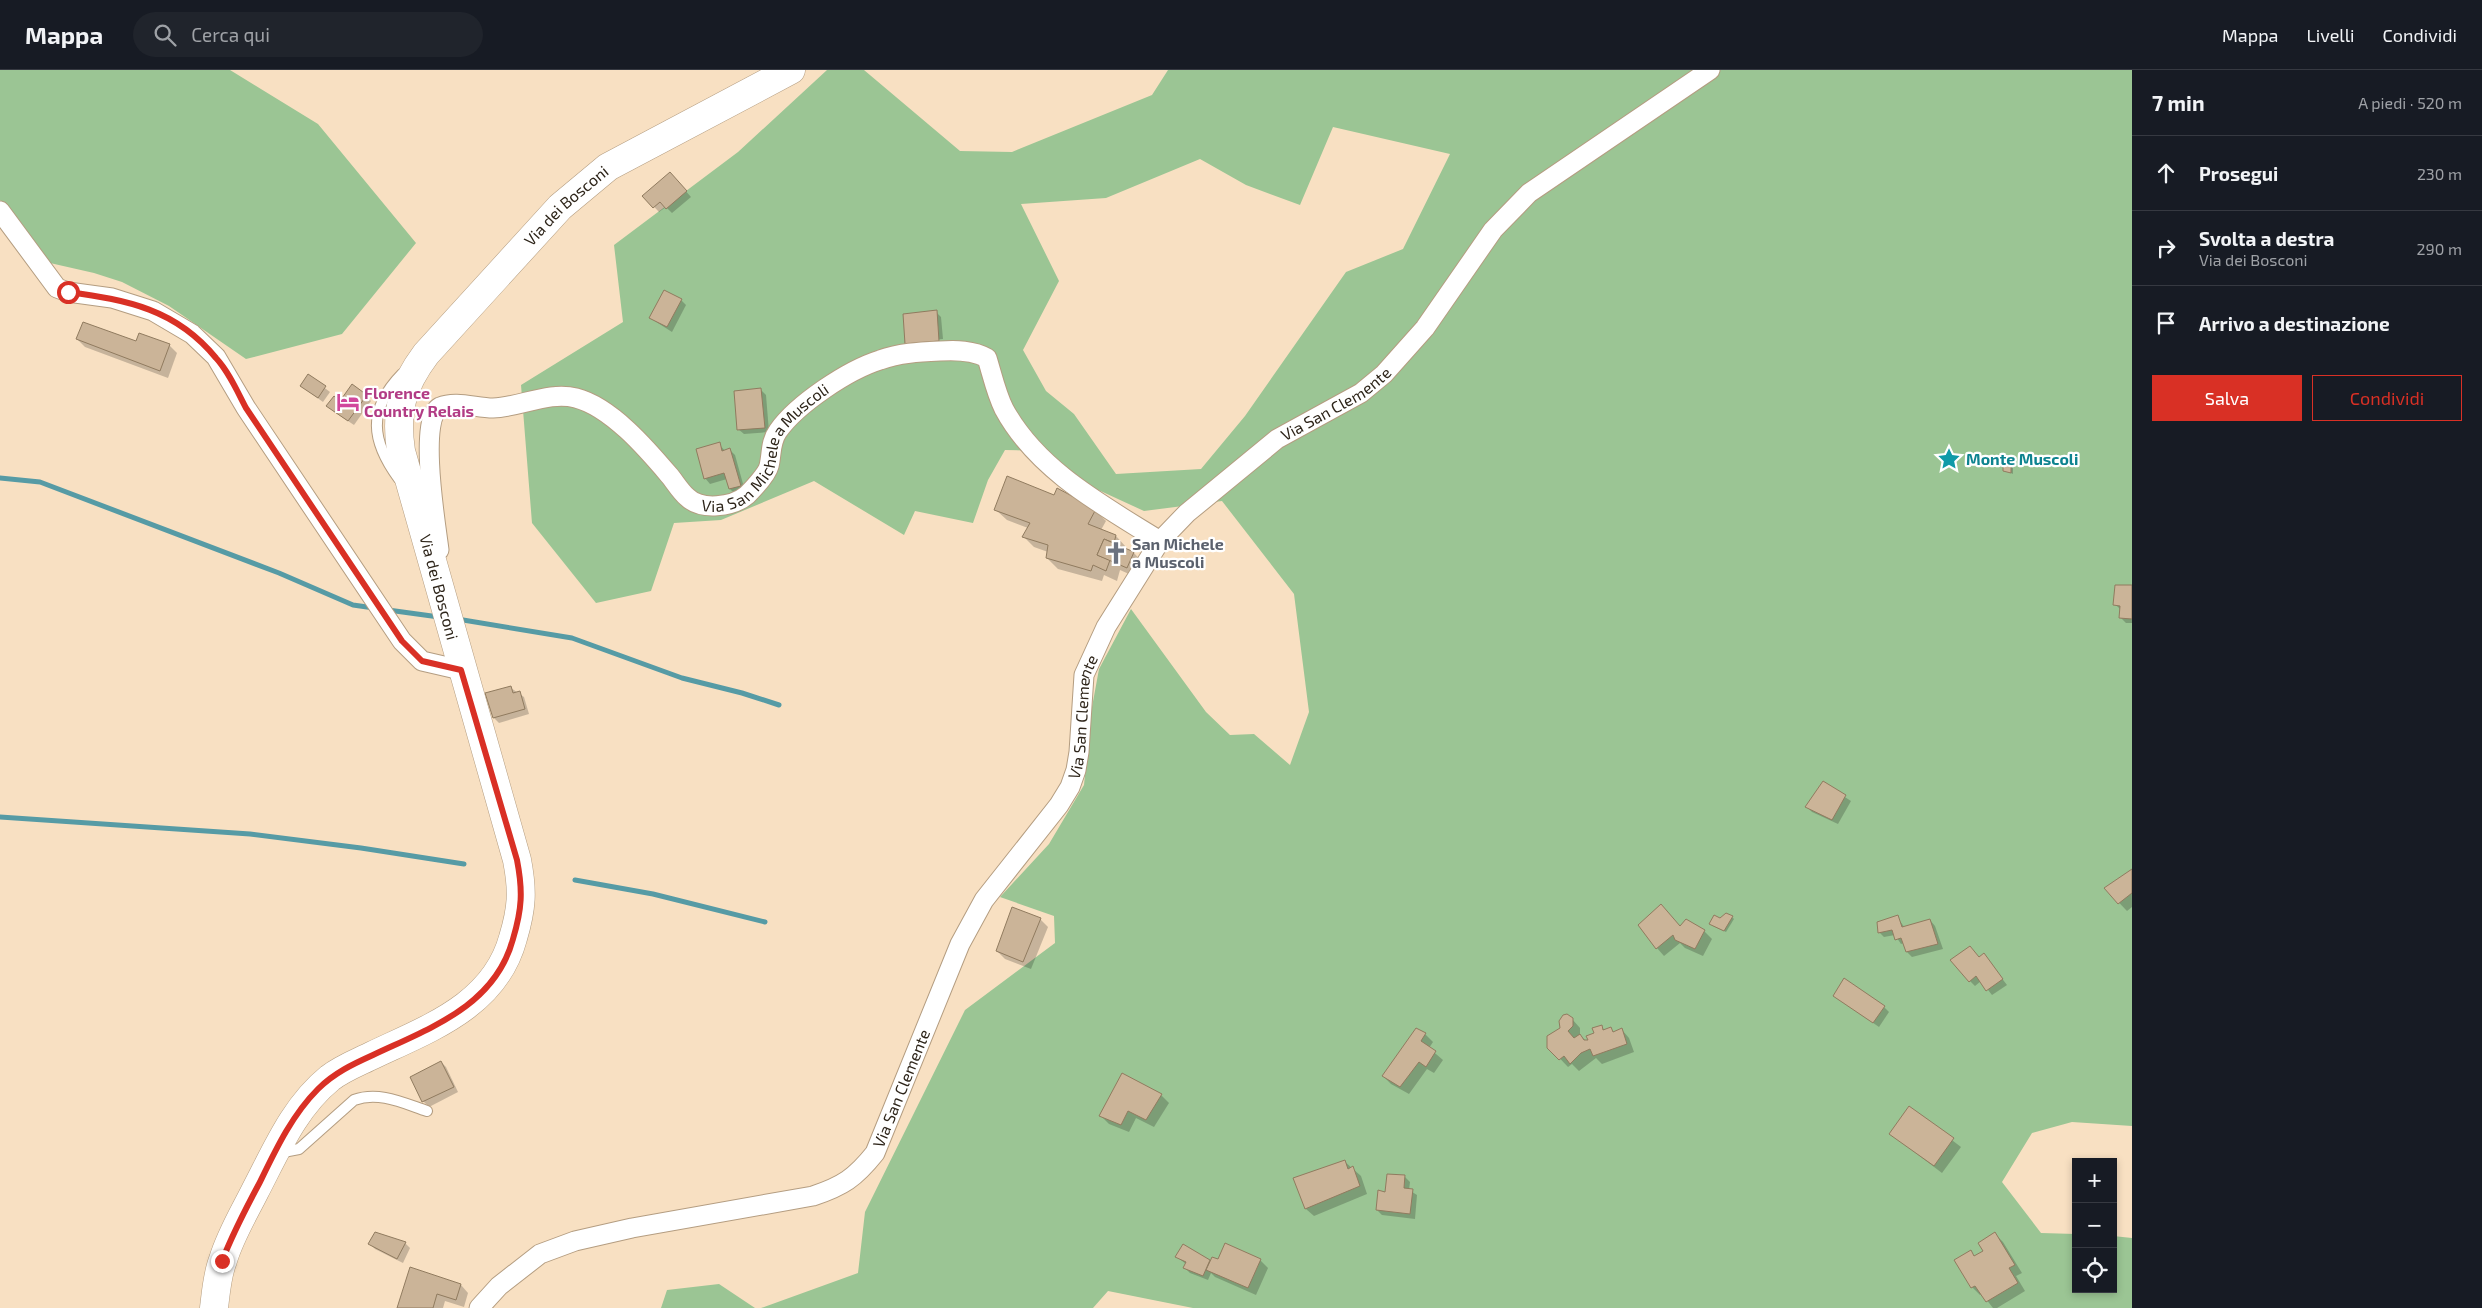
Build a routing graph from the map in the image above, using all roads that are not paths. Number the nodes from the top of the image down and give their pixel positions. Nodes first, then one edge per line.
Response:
1 (791, 70) edge
2 (1710, 70) edge
3 (0, 211) edge
4 (1160, 541) junction
5 (444, 607) junction
6 (461, 670) junction
7 (427, 1111) dead end
8 (274, 1154) junction
9 (214, 1308) edge
10 (480, 1308) edge

1 - 5 main road, Via dei Bosconi
2 - 4 street, Via San Clemente
3 - 6 street
4 - 5 street, Via San Michele a Muscoli
4 - 10 street, Via San Clemente
5 - 6 main road, Via dei Bosconi
6 - 8 main road, Via dei Bosconi
7 - 8 lane
8 - 9 main road, Via dei Bosconi

